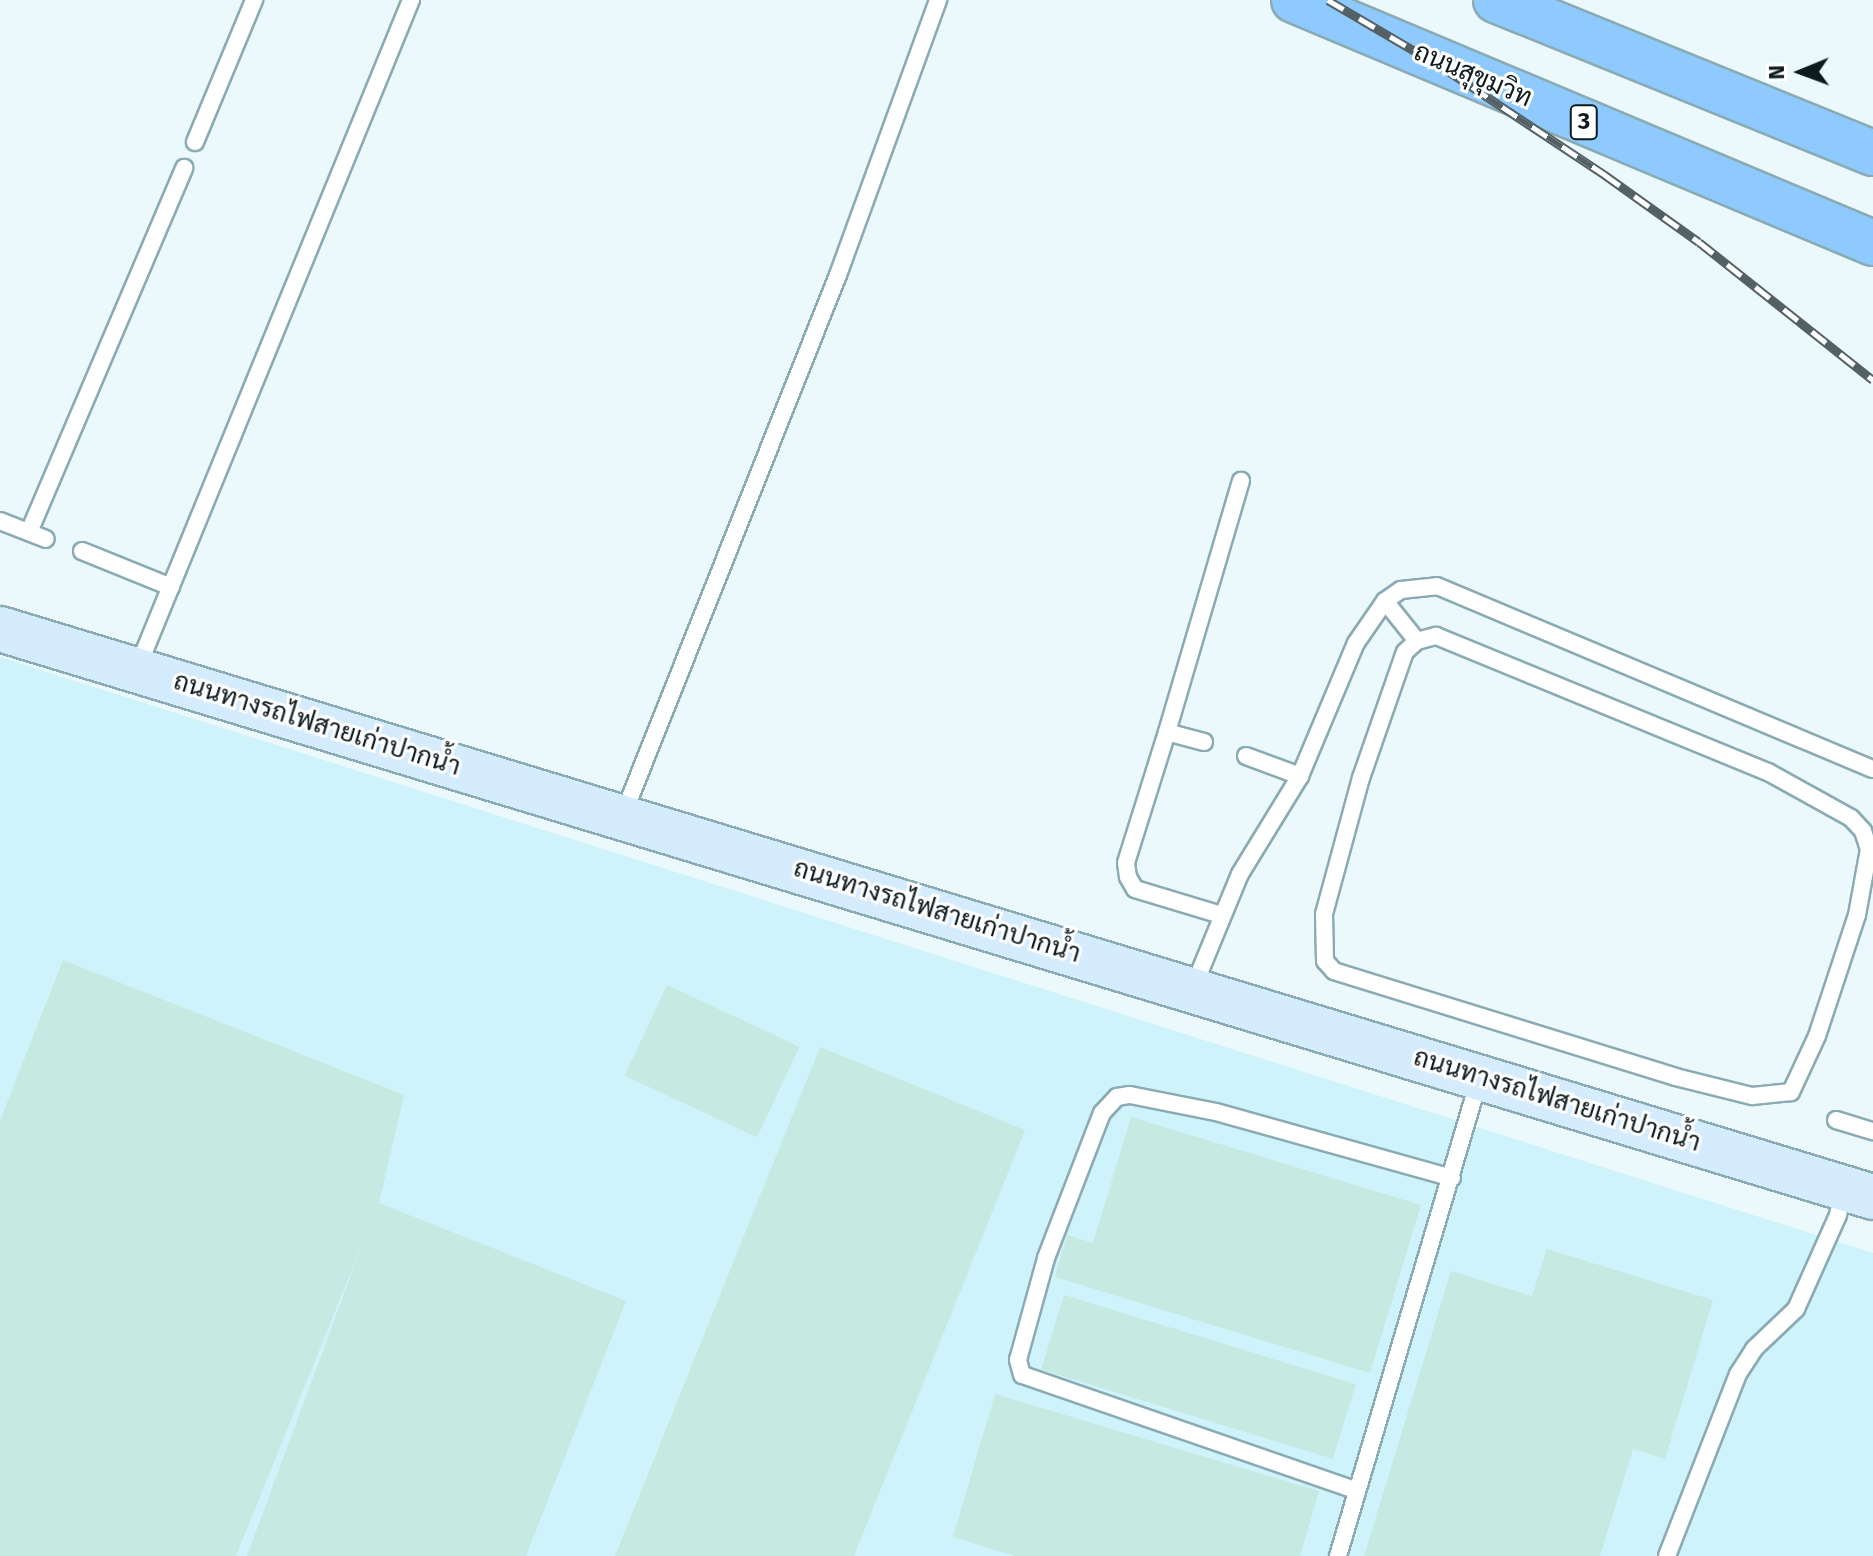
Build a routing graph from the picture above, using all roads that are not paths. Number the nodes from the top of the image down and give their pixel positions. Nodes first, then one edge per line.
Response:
1 (254, 0) edge
2 (411, 0) edge
3 (938, 0) edge
4 (1294, 0) edge
5 (1496, 0) edge
6 (195, 142) dead end
7 (1873, 153) edge
8 (184, 168) dead end
9 (1873, 243) edge
10 (1241, 481) dead end
11 (0, 521) edge
12 (29, 532) junction
13 (46, 539) dead end
14 (82, 551) dead end
15 (171, 587) junction
16 (1385, 601) junction
17 (0, 629) edge
18 (1417, 641) junction
19 (136, 671) junction
20 (1167, 732) junction
21 (1204, 742) dead end
22 (1246, 756) dead end
23 (1872, 769) edge
24 (1300, 776) junction
25 (622, 816) junction
26 (1221, 915) junction
27 (1192, 989) junction
28 (1480, 1077) junction
29 (1836, 1120) dead end
30 (1873, 1131) edge
31 (1452, 1178) junction
32 (1858, 1192) edge
33 (1355, 1490) junction
34 (1338, 1556) edge
35 (1667, 1556) edge

1 - 6 lane
2 - 15 lane
3 - 25 lane
4 - 9 highway, ถนนสุขุมวิท / 3
5 - 7 highway
8 - 12 lane
10 - 20 lane
11 - 12 lane
12 - 13 lane
14 - 15 lane
15 - 19 lane
16 - 18 lane
16 - 23 lane
16 - 24 lane
17 - 19 main road, ถนนทางรถไฟสายเก่าปากน้ำ
18 - 18 lane
19 - 25 main road, ถนนทางรถไฟสายเก่าปากน้ำ
20 - 21 lane
20 - 26 lane
22 - 24 lane
24 - 26 lane
25 - 27 main road, ถนนทางรถไฟสายเก่าปากน้ำ
26 - 27 lane
27 - 28 main road, ถนนทางรถไฟสายเก่าปากน้ำ
28 - 31 lane
28 - 32 main road, ถนนทางรถไฟสายเก่าปากน้ำ
29 - 30 lane
31 - 33 lane
31 - 33 lane
32 - 35 lane
33 - 34 lane

